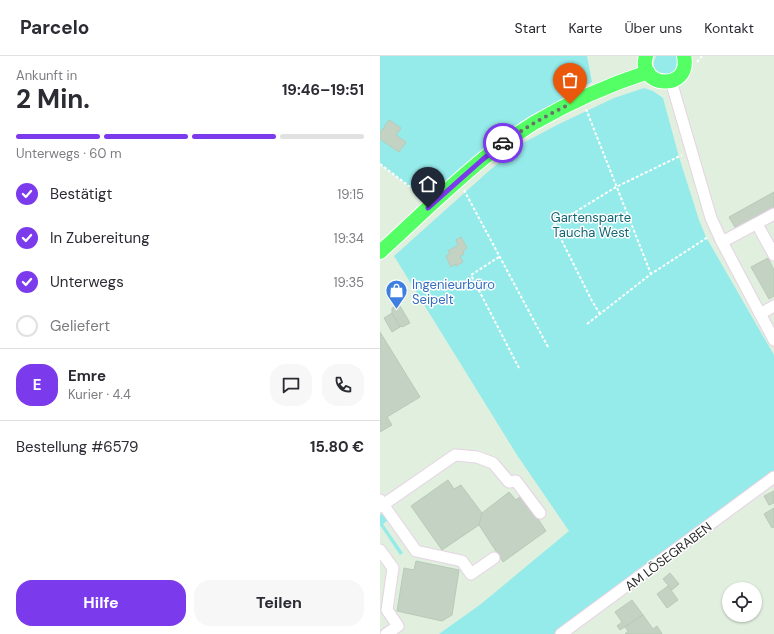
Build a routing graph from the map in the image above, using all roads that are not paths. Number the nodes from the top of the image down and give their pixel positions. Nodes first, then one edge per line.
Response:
1 (646, 56) edge
2 (684, 56) edge
3 (648, 72) junction
4 (671, 82) junction
5 (774, 214) edge
6 (757, 224) junction
7 (722, 242) junction
8 (380, 252) edge
9 (774, 255) edge
10 (774, 306) edge
11 (760, 314) junction
12 (774, 340) edge
13 (774, 477) edge
14 (381, 504) edge
15 (540, 514) dead end
16 (380, 550) edge
17 (494, 558) dead end
18 (386, 634) edge
19 (561, 634) edge

1 - 3 main road
2 - 4 main road
3 - 4 main road
3 - 8 main road
4 - 7 street
5 - 6 street
6 - 7 street
6 - 9 street
7 - 11 street
10 - 11 street
11 - 12 street
13 - 19 street, AM LÖSEGRABEN
14 - 15 street
14 - 17 street
16 - 18 street

